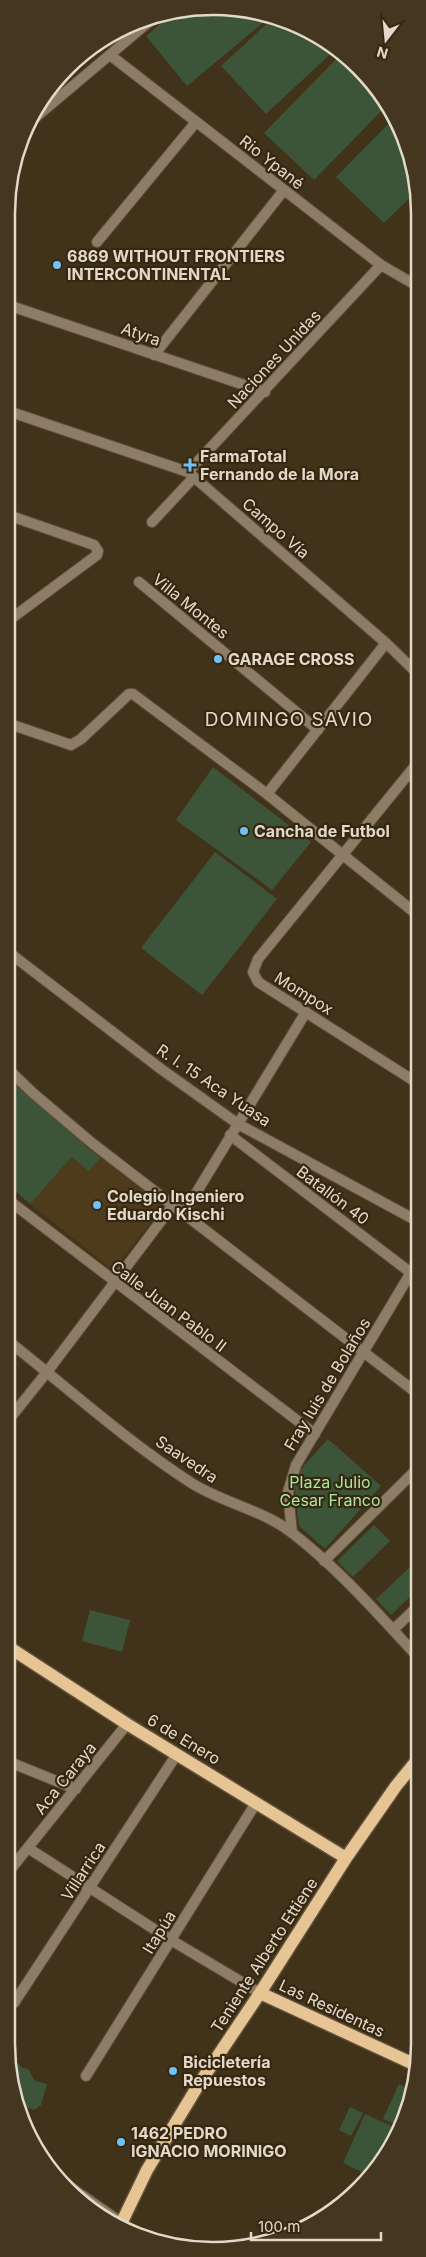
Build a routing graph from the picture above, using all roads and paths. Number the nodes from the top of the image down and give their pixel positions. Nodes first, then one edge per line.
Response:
1 (141, 29) edge
2 (110, 55) junction
3 (44, 110) edge
4 (196, 122) junction
5 (284, 190) junction
6 (97, 242) dead end
7 (381, 265) junction
8 (411, 282) edge
9 (15, 307) edge
10 (154, 355) junction
11 (265, 392) junction
12 (15, 413) edge
13 (191, 475) junction
14 (15, 518) edge
15 (152, 522) dead end
16 (139, 582) dead end
17 (15, 616) edge
18 (386, 643) junction
19 (411, 667) edge
20 (15, 725) edge
21 (318, 730) junction
22 (411, 771) edge
23 (267, 794) junction
24 (344, 855) junction
25 (411, 909) edge
26 (15, 957) edge
27 (306, 1012) junction
28 (15, 1076) edge
29 (411, 1079) edge
30 (238, 1124) junction
31 (230, 1135) junction
32 (15, 1205) edge
33 (173, 1205) junction
34 (184, 1213) junction
35 (411, 1218) edge
36 (411, 1273) edge
37 (113, 1282) junction
38 (411, 1282) edge
39 (15, 1346) edge
40 (365, 1352) junction
41 (47, 1372) junction
42 (411, 1388) edge
43 (15, 1410) edge
44 (315, 1434) junction
45 (411, 1475) edge
46 (292, 1533) junction
47 (324, 1561) junction
48 (411, 1613) edge
49 (393, 1630) junction
50 (411, 1649) edge
51 (15, 1651) edge
52 (128, 1724) junction
53 (177, 1754) junction
54 (15, 1765) edge
55 (411, 1767) edge
56 (76, 1789) junction
57 (256, 1803) junction
58 (28, 1848) junction
59 (346, 1858) junction
60 (15, 1864) edge
61 (91, 1888) junction
62 (171, 1940) junction
63 (260, 1993) junction
64 (15, 1997) edge
65 (410, 2062) edge
66 (86, 2076) dead end
67 (123, 2221) edge

1 - 2 street
2 - 3 street
2 - 4 street, Rio Ypané
4 - 5 street, Rio Ypané
4 - 6 street
5 - 7 street, Rio Ypané
5 - 10 street
7 - 8 street, Rio Ypané
7 - 11 street, Naciones Unidas
9 - 10 street, Atyra
10 - 11 street, Atyra
11 - 13 street, Naciones Unidas
12 - 13 street, Campo Vía
13 - 15 street, Naciones Unidas
13 - 18 street, Campo Vía
14 - 17 street
16 - 21 street, Villa Montes
18 - 19 street, Campo Vía
18 - 21 street
20 - 23 street
21 - 23 street
22 - 24 street, Mompox
23 - 24 street
24 - 25 street
24 - 27 street, Mompox
26 - 30 street, R. I. 15 Aca Yuasa
27 - 29 street, Mompox
27 - 30 street
28 - 33 street
30 - 31 street
30 - 35 street, R. I. 15 Aca Yuasa
31 - 34 street
31 - 36 street, Batallón 40
32 - 37 street, Calle Juan Pablo II
33 - 34 street
33 - 37 street
34 - 40 street
37 - 41 street
37 - 44 street, Calle Juan Pablo II
38 - 40 street, Fray luis de Bolaños
39 - 41 street, Saavedra
40 - 42 street
40 - 44 street, Fray luis de Bolaños
41 - 43 street
41 - 46 street, Saavedra
44 - 46 street, Fray luis de Bolaños
45 - 47 street
46 - 47 street, Saavedra
47 - 49 street, Saavedra
48 - 49 street
49 - 50 street, Saavedra
51 - 52 main road, 6 de Enero
52 - 53 main road, 6 de Enero
52 - 56 street, Aca Caraya
53 - 57 main road, 6 de Enero
53 - 61 street, Villarrica
54 - 56 street
55 - 59 main road, Teniente Alberto Ettiene
56 - 58 street, Aca Caraya
57 - 59 main road, 6 de Enero
57 - 62 street, Itapúa
58 - 60 street, Aca Caraya
58 - 61 street
59 - 63 main road, Teniente Alberto Ettiene
61 - 62 street
61 - 64 street, Villarrica
62 - 63 street
62 - 66 street, Itapúa
63 - 65 main road, Las Residentas
63 - 67 main road, Teniente Alberto Ettiene

